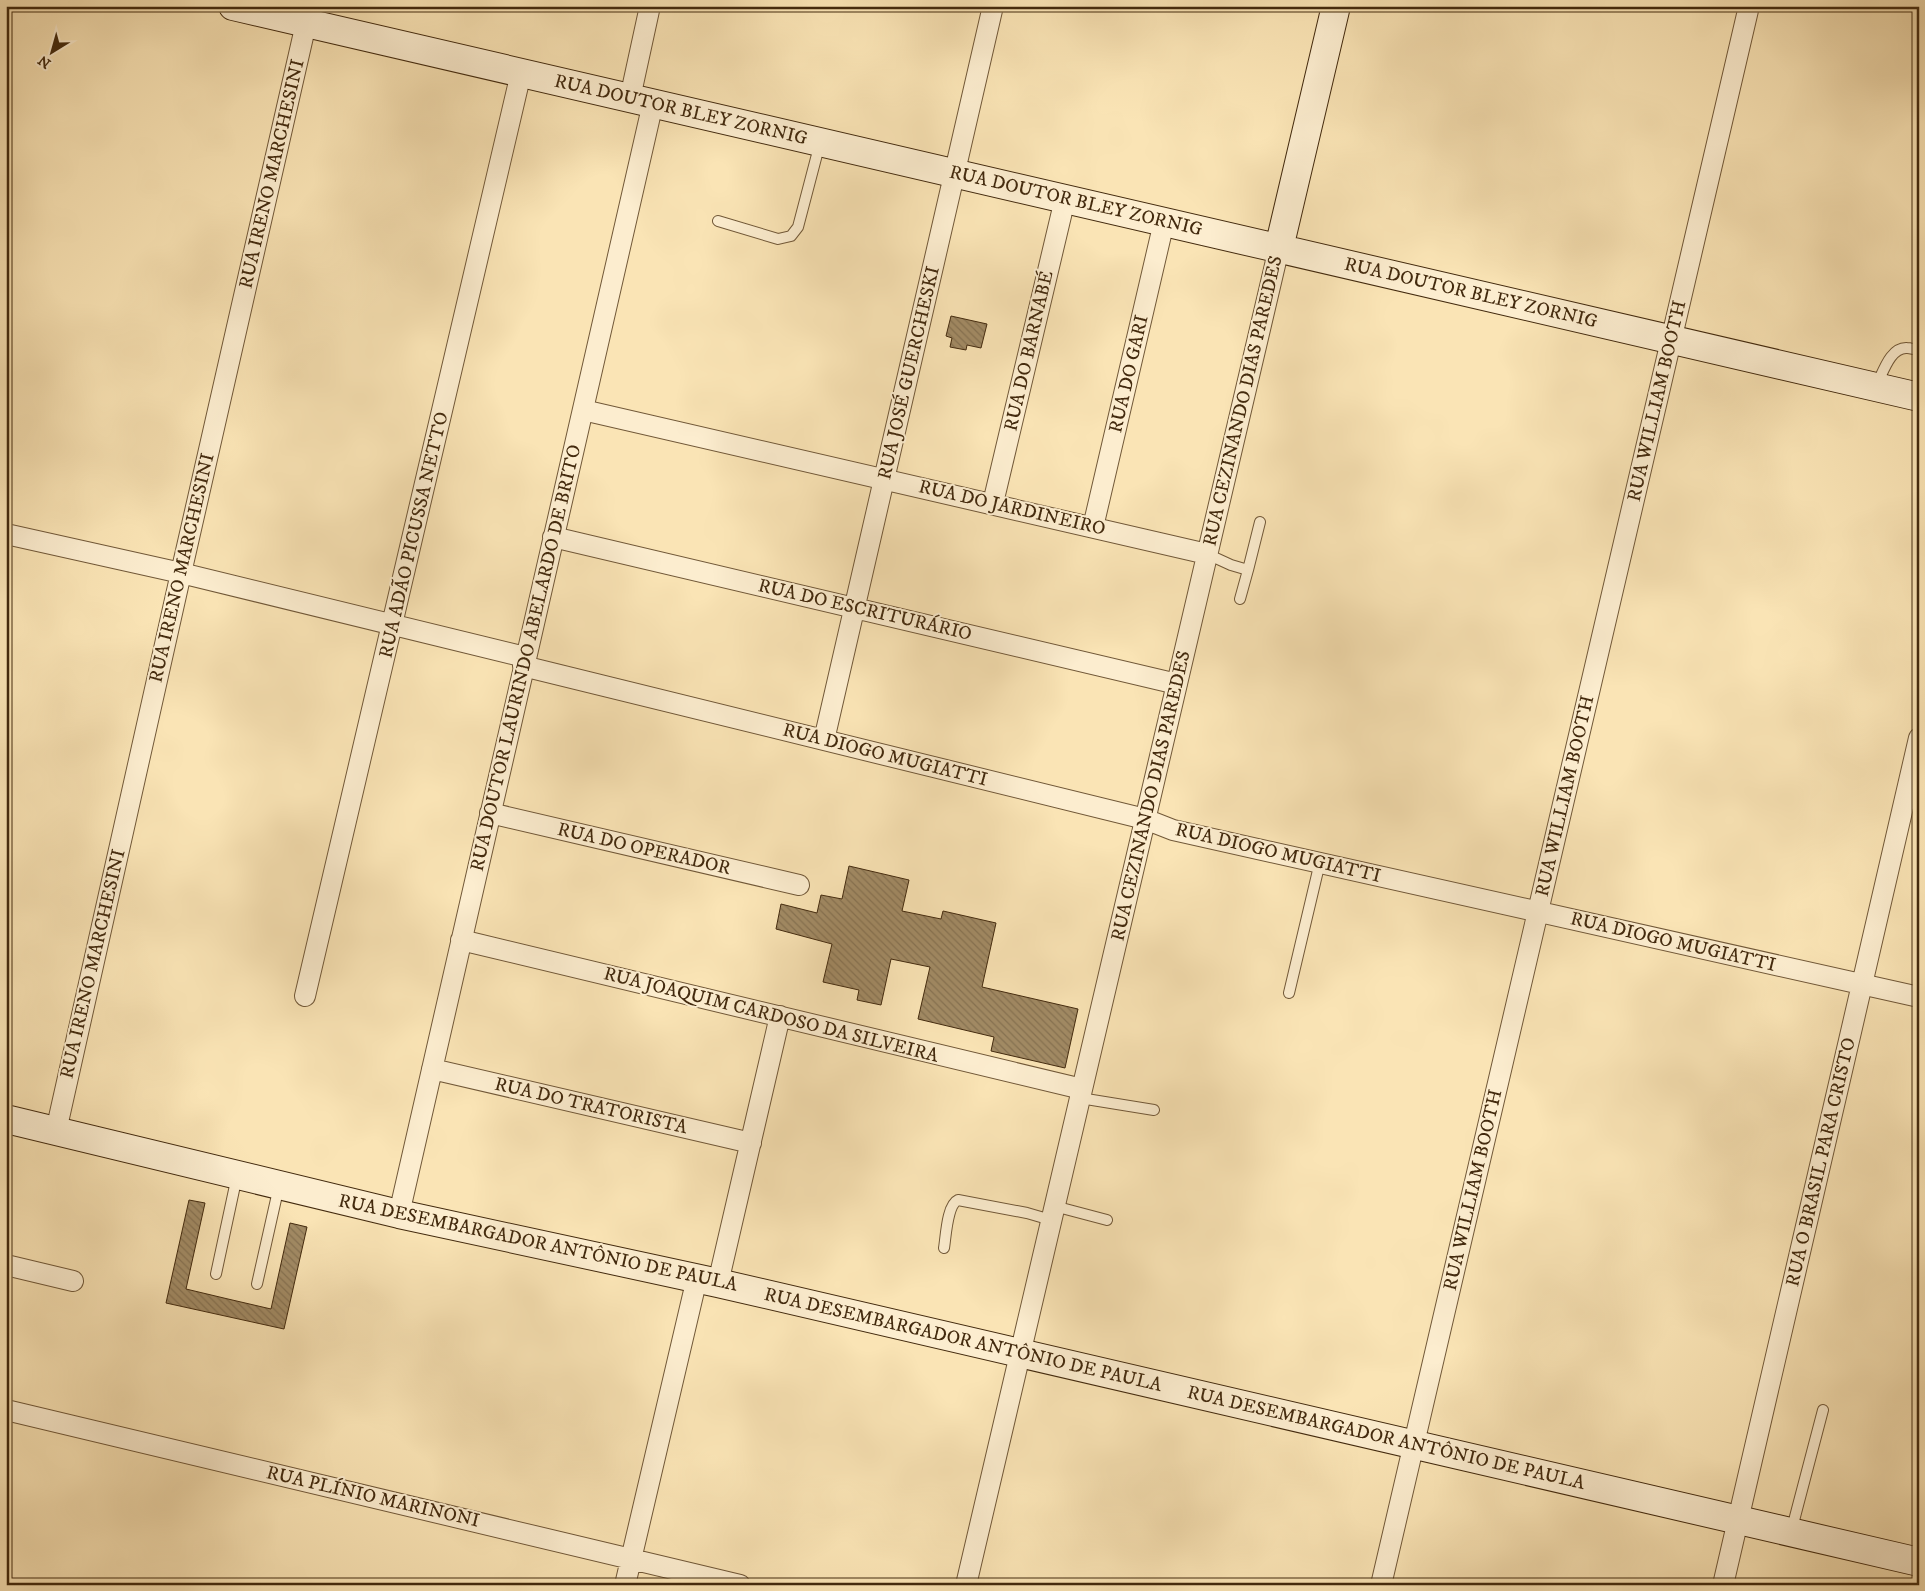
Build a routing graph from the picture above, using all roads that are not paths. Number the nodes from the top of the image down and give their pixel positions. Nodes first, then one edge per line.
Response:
1 (233, 6) edge
2 (650, 6) edge
3 (993, 6) edge
4 (1336, 6) edge
5 (1749, 6) edge
6 (308, 15) edge
7 (521, 73) junction
8 (641, 100) junction
9 (820, 142) junction
10 (955, 173) junction
11 (1065, 199) junction
12 (718, 221) dead end
13 (1164, 222) junction
14 (1279, 248) junction
15 (1671, 340) junction
16 (1919, 350) edge
17 (1875, 387) junction
18 (1919, 397) edge
19 (583, 410) junction
20 (884, 478) junction
21 (993, 504) junction
22 (1260, 522) dead end
23 (1093, 527) junction
24 (6, 534) edge
25 (554, 537) junction
26 (1207, 554) junction
27 (1248, 570) junction
28 (180, 574) junction
29 (1240, 599) dead end
30 (855, 607) junction
31 (394, 625) junction
32 (524, 661) junction
33 (1177, 684) junction
34 (1919, 738) edge
35 (824, 740) junction
36 (490, 813) junction
37 (1145, 819) junction
38 (1320, 862) junction
39 (799, 884) dead end
40 (1538, 912) junction
41 (461, 940) junction
42 (1862, 985) junction
43 (1289, 993) dead end
44 (305, 996) dead end
45 (1919, 997) edge
46 (780, 1016) junction
47 (432, 1069) junction
48 (1081, 1093) junction
49 (1154, 1110) dead end
50 (6, 1119) edge
51 (56, 1131) junction
52 (751, 1143) junction
53 (237, 1174) junction
54 (280, 1185) junction
55 (1053, 1213) junction
56 (399, 1214) junction
57 (1107, 1220) dead end
58 (944, 1248) dead end
59 (6, 1265) edge
60 (216, 1274) dead end
61 (707, 1280) junction
62 (73, 1281) dead end
63 (257, 1284) dead end
64 (1020, 1353) junction
65 (6, 1410) edge
66 (1823, 1410) dead end
67 (1414, 1445) junction
68 (1738, 1520) junction
69 (1790, 1532) junction
70 (631, 1559) junction
71 (1919, 1562) edge
72 (625, 1585) edge
73 (740, 1585) edge
74 (966, 1585) edge
75 (1381, 1585) edge
76 (1722, 1585) edge

1 - 6 street, RUA DOUTOR BLEY ZORNIG
2 - 8 street, RUA DOUTOR LAURINDO ABELARDO DE BRITO
3 - 10 street, RUA JOSÉ GUERCHESKI
4 - 14 street, RUA CEZINANDO DIAS PAREDES
5 - 15 street, RUA WILLIAM BOOTH
6 - 7 street, RUA DOUTOR BLEY ZORNIG
6 - 28 street, RUA IRENO MARCHESINI
7 - 8 street, RUA DOUTOR BLEY ZORNIG
7 - 31 street, RUA ADÃO PICUSSA NETTO
8 - 9 street, RUA DOUTOR BLEY ZORNIG
8 - 19 street, RUA DOUTOR LAURINDO ABELARDO DE BRITO
9 - 10 street, RUA DOUTOR BLEY ZORNIG
9 - 12 lane
10 - 11 street, RUA DOUTOR BLEY ZORNIG
10 - 20 street, RUA JOSÉ GUERCHESKI
11 - 13 street, RUA DOUTOR BLEY ZORNIG
11 - 21 street, RUA DO BARNABÉ
13 - 14 street, RUA DOUTOR BLEY ZORNIG
13 - 23 street, RUA DO GARI
14 - 15 street, RUA DOUTOR BLEY ZORNIG
14 - 26 street, RUA CEZINANDO DIAS PAREDES
15 - 17 street, RUA DOUTOR BLEY ZORNIG
15 - 40 street, RUA WILLIAM BOOTH
16 - 17 lane
17 - 18 street, RUA DOUTOR BLEY ZORNIG
19 - 20 street, RUA DO JARDINEIRO
19 - 25 street, RUA DOUTOR LAURINDO ABELARDO DE BRITO
20 - 21 street, RUA DO JARDINEIRO
20 - 30 street, RUA JOSÉ GUERCHESKI
21 - 23 street, RUA DO JARDINEIRO
22 - 27 lane
23 - 26 street, RUA DO JARDINEIRO
24 - 28 street, RUA DIOGO MUGIATTI
25 - 30 street, RUA DO ESCRITURÁRIO
25 - 32 street, RUA DOUTOR LAURINDO ABELARDO DE BRITO
26 - 27 lane
26 - 33 street, RUA CEZINANDO DIAS PAREDES
27 - 29 lane
28 - 31 street, RUA DIOGO MUGIATTI
28 - 51 street, RUA IRENO MARCHESINI
30 - 33 street, RUA DO ESCRITURÁRIO
30 - 35 street, RUA JOSÉ GUERCHESKI
31 - 32 street, RUA DIOGO MUGIATTI
31 - 44 street, RUA ADÃO PICUSSA NETTO
32 - 35 street, RUA DIOGO MUGIATTI
32 - 36 street, RUA DOUTOR LAURINDO ABELARDO DE BRITO
33 - 37 street, RUA CEZINANDO DIAS PAREDES
34 - 42 street, RUA O BRASIL PARA CRISTO
35 - 37 street, RUA DIOGO MUGIATTI
36 - 39 street, RUA DO OPERADOR
36 - 41 street, RUA DOUTOR LAURINDO ABELARDO DE BRITO
37 - 38 street, RUA DIOGO MUGIATTI
37 - 48 street, RUA CEZINANDO DIAS PAREDES
38 - 40 street, RUA DIOGO MUGIATTI
38 - 43 lane
40 - 42 street, RUA DIOGO MUGIATTI
40 - 67 street, RUA WILLIAM BOOTH
41 - 46 street, RUA JOAQUIM CARDOSO DA SILVEIRA
41 - 47 street, RUA DOUTOR LAURINDO ABELARDO DE BRITO
42 - 45 street, RUA DIOGO MUGIATTI
42 - 68 street, RUA O BRASIL PARA CRISTO
46 - 48 street, RUA JOAQUIM CARDOSO DA SILVEIRA
46 - 52 street
47 - 52 street, RUA DO TRATORISTA
47 - 56 street, RUA DOUTOR LAURINDO ABELARDO DE BRITO
48 - 49 lane
48 - 55 street, RUA CEZINANDO DIAS PAREDES
50 - 51 street, RUA DESEMBARGADOR ANTÔNIO DE PAULA
51 - 53 street, RUA DESEMBARGADOR ANTÔNIO DE PAULA
52 - 61 street
53 - 54 street, RUA DESEMBARGADOR ANTÔNIO DE PAULA
53 - 60 lane
54 - 56 street, RUA DESEMBARGADOR ANTÔNIO DE PAULA
54 - 63 lane
55 - 57 lane
55 - 58 lane
55 - 64 street, RUA CEZINANDO DIAS PAREDES
56 - 61 street, RUA DESEMBARGADOR ANTÔNIO DE PAULA
59 - 62 street
61 - 64 street, RUA DESEMBARGADOR ANTÔNIO DE PAULA
61 - 70 street
64 - 67 street, RUA DESEMBARGADOR ANTÔNIO DE PAULA
64 - 74 street, RUA CEZINANDO DIAS PAREDES
65 - 70 street, RUA PLÍNIO MARINONI
66 - 69 lane
67 - 68 street, RUA DESEMBARGADOR ANTÔNIO DE PAULA
67 - 75 street, RUA WILLIAM BOOTH
68 - 69 street, RUA DESEMBARGADOR ANTÔNIO DE PAULA
68 - 76 street, RUA O BRASIL PARA CRISTO
69 - 71 street, RUA DESEMBARGADOR ANTÔNIO DE PAULA
70 - 72 street
70 - 73 street, RUA PLÍNIO MARINONI

